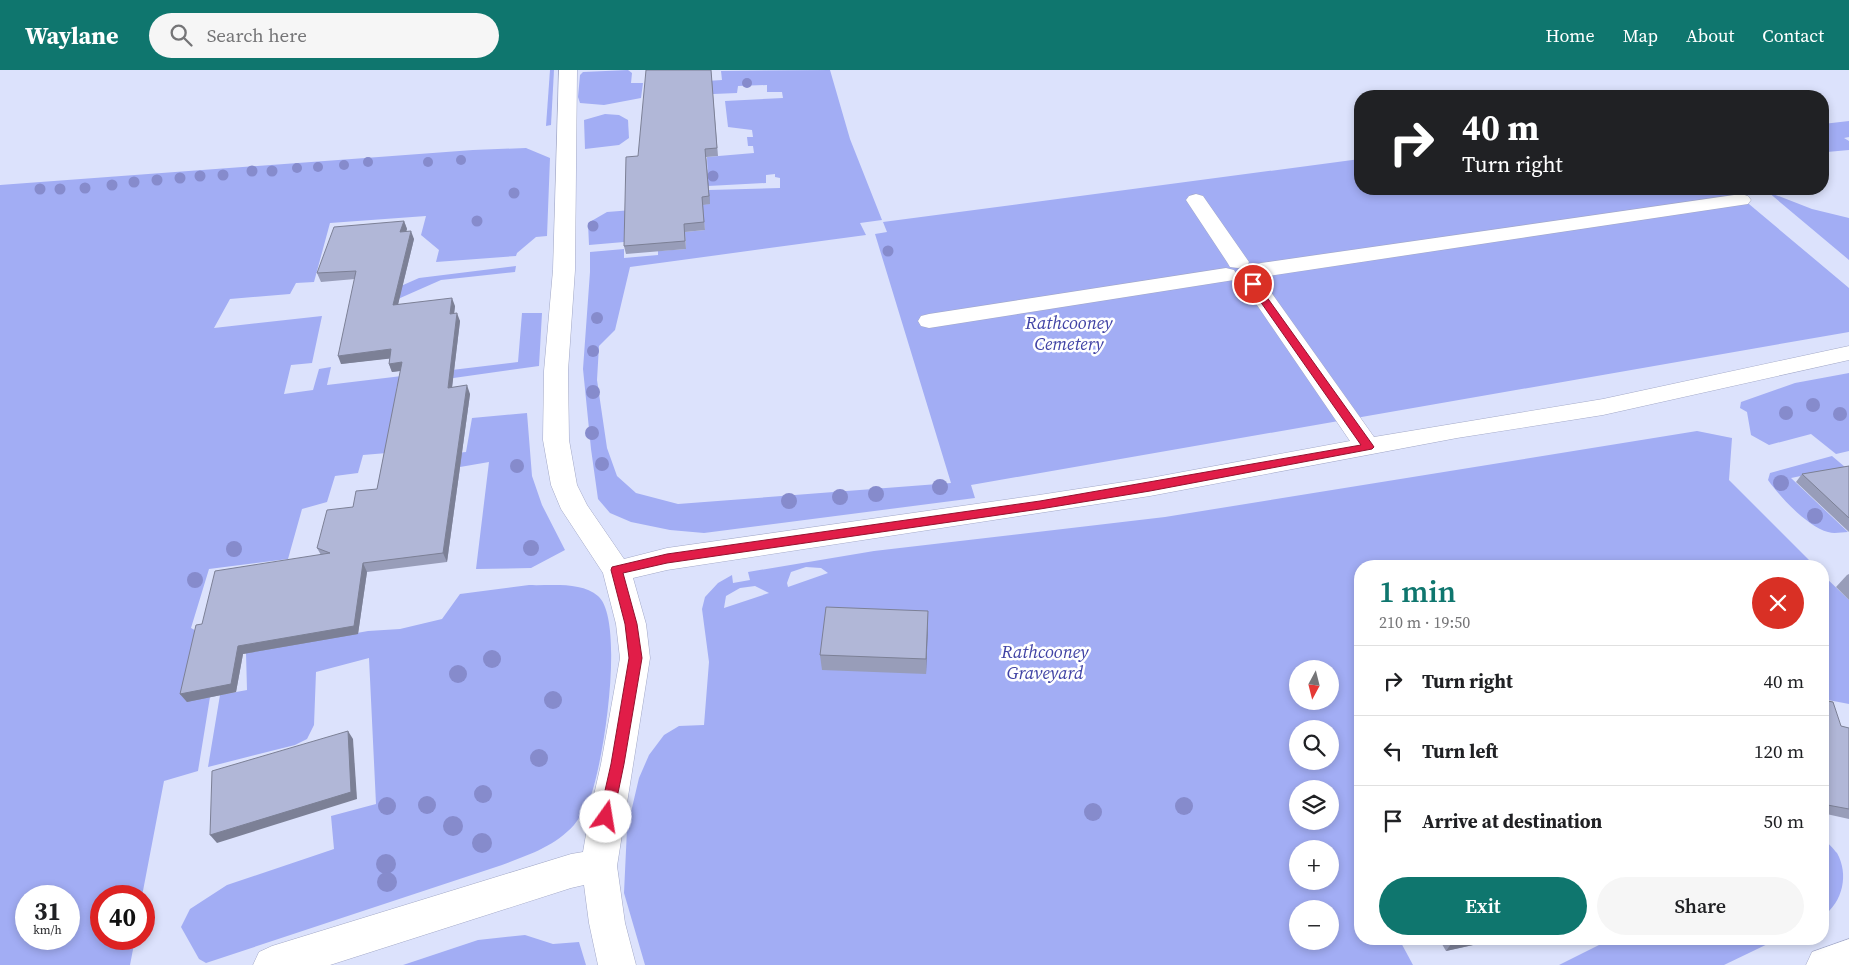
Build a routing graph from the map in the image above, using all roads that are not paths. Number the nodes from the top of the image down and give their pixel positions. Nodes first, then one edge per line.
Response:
1 (568, 70) edge
2 (1196, 200) dead end
3 (1741, 200) dead end
4 (1232, 269) junction
5 (1257, 277) junction
6 (930, 321) dead end
7 (1849, 352) edge
8 (1368, 447) junction
9 (617, 570) junction
10 (599, 866) junction
11 (1849, 957) edge
12 (272, 965) edge
13 (617, 965) edge
14 (1825, 965) edge

1 - 9 street
2 - 4 street
3 - 5 street
4 - 5 street
4 - 6 street
5 - 8 street
7 - 8 street
8 - 9 street
9 - 10 street
10 - 12 street
10 - 13 street
11 - 14 street

